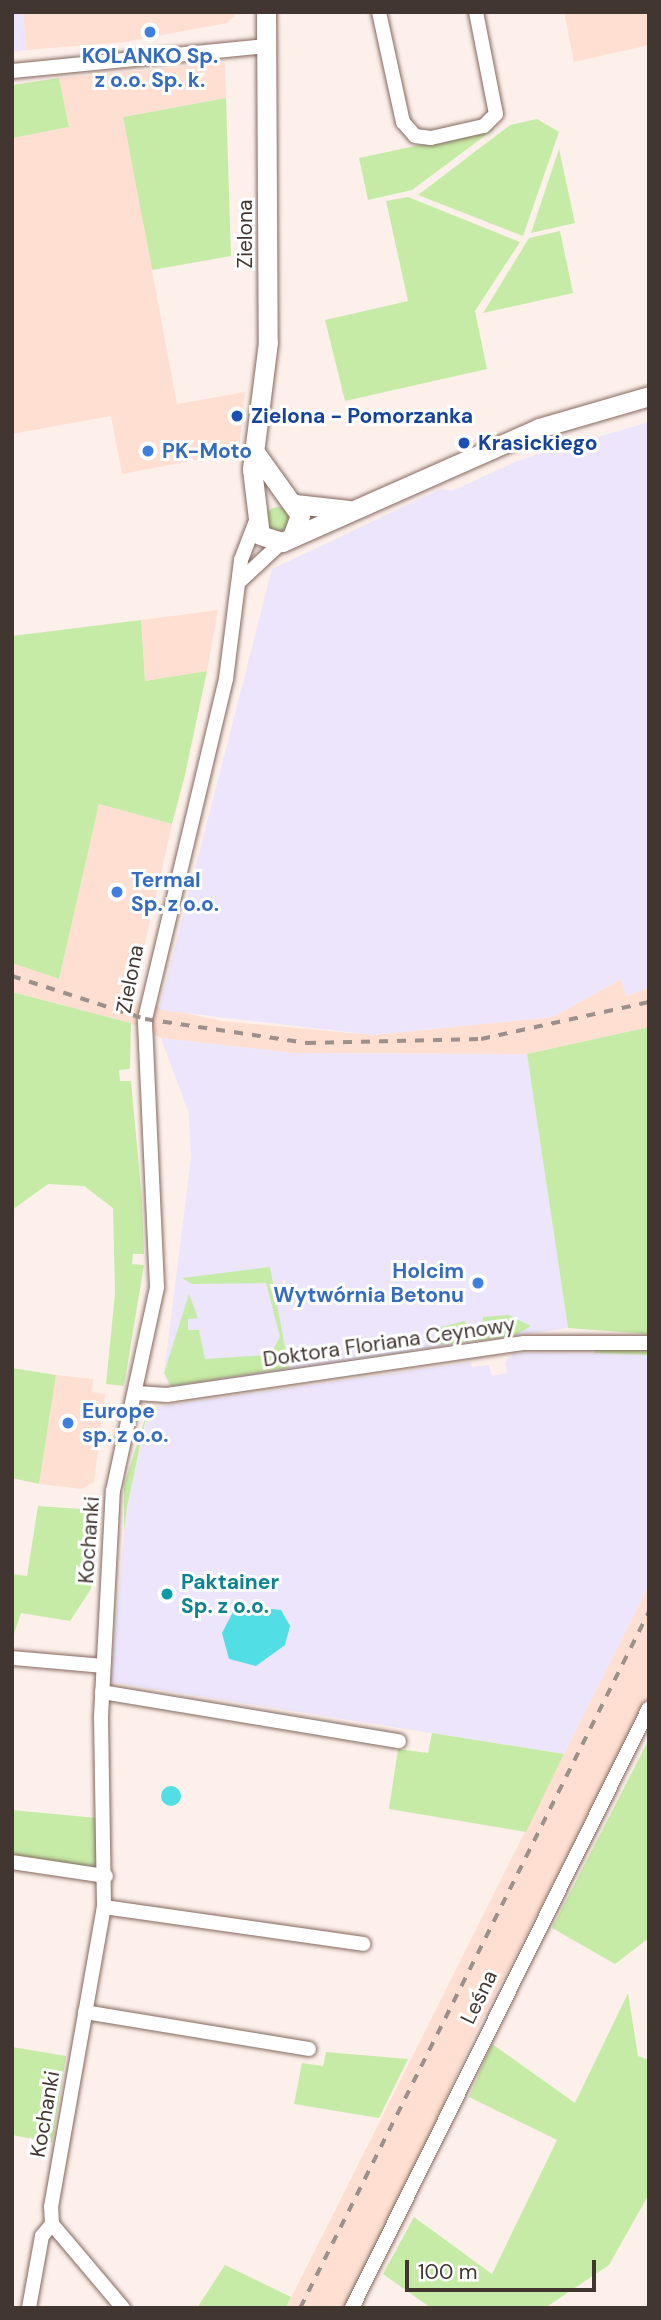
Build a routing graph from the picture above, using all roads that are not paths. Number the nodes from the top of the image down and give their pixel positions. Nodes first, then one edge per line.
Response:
1 (266, 12) edge
2 (379, 12) edge
3 (475, 12) edge
4 (265, 47) junction
5 (12, 71) edge
6 (649, 396) edge
7 (257, 455) junction
8 (292, 502) junction
9 (349, 510) junction
10 (255, 519) junction
11 (287, 540) junction
12 (241, 580) junction
13 (649, 1343) edge
14 (137, 1393) junction
15 (12, 1658) edge
16 (103, 1667) junction
17 (102, 1692) junction
18 (649, 1708) edge
19 (399, 1741) dead end
20 (12, 1862) edge
21 (106, 1876) junction
22 (104, 1907) junction
23 (363, 1944) dead end
24 (85, 2012) junction
25 (309, 2049) dead end
26 (52, 2224) junction
27 (29, 2308) edge
28 (123, 2308) edge
29 (352, 2308) edge

1 - 4 street, Zielona
2 - 3 street
4 - 5 street
4 - 7 street, Zielona
6 - 9 street
7 - 8 street
7 - 10 street, Zielona
8 - 9 street
8 - 10 street
8 - 11 street
9 - 11 street
10 - 11 street
10 - 12 street, Zielona
11 - 12 street
12 - 14 street, Zielona
13 - 14 street, Doktora Floriana Ceynowy
14 - 16 street, Kochanki
15 - 16 street
16 - 17 street, Kochanki
17 - 19 street
17 - 21 street, Kochanki
18 - 29 street, Leśna
20 - 21 street
21 - 22 street, Kochanki
22 - 23 street
22 - 24 street, Kochanki
24 - 25 street
24 - 26 street, Kochanki
26 - 27 street, Kochanki
26 - 28 street

